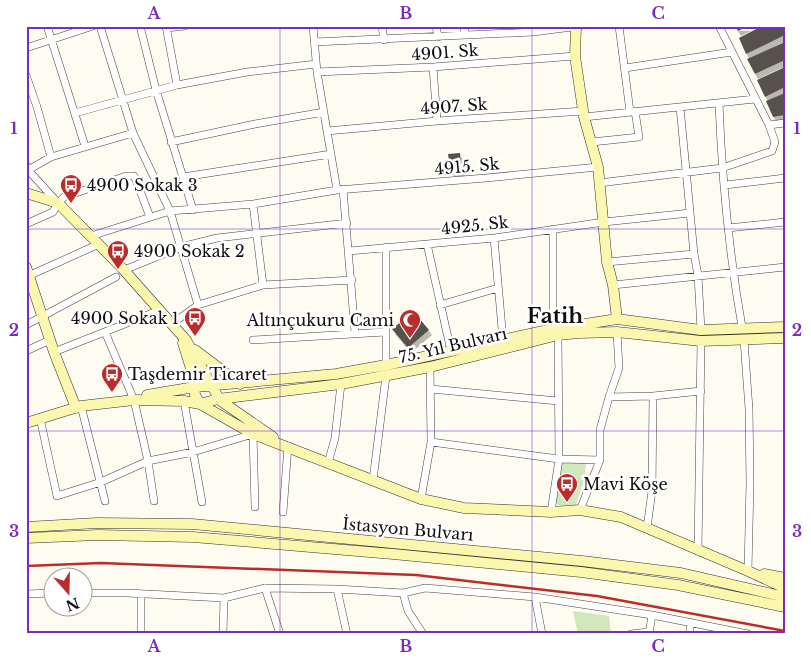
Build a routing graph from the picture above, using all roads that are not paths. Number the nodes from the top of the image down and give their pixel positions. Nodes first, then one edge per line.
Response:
1 (47, 26) edge
2 (93, 26) edge
3 (100, 26) edge
4 (140, 26) edge
5 (185, 26) edge
6 (313, 26) edge
7 (382, 26) edge
8 (436, 26) edge
9 (464, 26) edge
10 (576, 26) edge
11 (581, 26) edge
12 (619, 26) edge
13 (719, 26) edge
14 (166, 27) edge
15 (533, 29) edge
16 (504, 30) edge
17 (466, 34) junction
18 (438, 37) junction
19 (51, 38) junction
20 (384, 40) junction
21 (314, 42) junction
22 (26, 48) edge
23 (732, 52) junction
24 (575, 56) junction
25 (316, 64) junction
26 (434, 67) junction
27 (625, 68) junction
28 (317, 72) junction
29 (26, 75) edge
30 (177, 85) junction
31 (156, 90) junction
32 (755, 99) junction
33 (122, 100) junction
34 (719, 104) junction
35 (680, 107) junction
36 (324, 112) junction
37 (633, 112) junction
38 (75, 113) junction
39 (584, 114) junction
40 (437, 121) junction
41 (785, 122) edge
42 (769, 125) junction
43 (327, 131) junction
44 (133, 133) junction
45 (171, 142) junction
46 (592, 142) junction
47 (85, 146) junction
48 (331, 154) junction
49 (51, 157) junction
50 (598, 167) junction
51 (27, 168) edge
52 (722, 168) junction
53 (686, 173) junction
54 (183, 177) junction
55 (785, 178) edge
56 (600, 184) junction
57 (725, 185) junction
58 (340, 189) junction
59 (26, 193) edge
60 (58, 203) junction
61 (253, 204) junction
62 (194, 210) junction
63 (170, 211) junction
64 (690, 213) junction
65 (150, 218) junction
66 (604, 222) junction
67 (785, 222) edge
68 (347, 223) junction
69 (26, 224) edge
70 (728, 228) junction
71 (553, 229) junction
72 (255, 233) junction
73 (91, 236) junction
74 (494, 238) junction
75 (99, 244) junction
76 (427, 244) junction
77 (181, 247) junction
78 (386, 247) junction
79 (349, 251) junction
80 (694, 254) junction
81 (607, 262) junction
82 (785, 267) edge
83 (732, 272) junction
84 (27, 273) edge
85 (120, 273) junction
86 (698, 275) junction
87 (352, 280) junction
88 (263, 285) junction
89 (613, 285) junction
90 (498, 288) junction
91 (198, 305) junction
92 (440, 305) junction
93 (160, 310) junction
94 (42, 316) junction
95 (617, 319) junction
96 (26, 325) edge
97 (175, 327) junction
98 (742, 327) junction
99 (785, 327) edge
100 (702, 330) junction
101 (105, 332) junction
102 (385, 332) junction
103 (556, 332) junction
104 (617, 332) junction
105 (355, 333) junction
106 (785, 338) edge
107 (50, 340) junction
108 (253, 340) dead end
109 (503, 340) junction
110 (744, 340) junction
111 (701, 341) junction
112 (191, 347) junction
113 (451, 351) junction
114 (26, 352) edge
115 (54, 352) junction
116 (430, 367) junction
117 (386, 370) junction
118 (240, 384) junction
119 (341, 384) junction
120 (212, 386) junction
121 (194, 388) junction
122 (431, 390) junction
123 (702, 391) junction
124 (653, 396) junction
125 (609, 397) junction
126 (218, 399) junction
127 (134, 400) junction
128 (184, 401) junction
129 (558, 401) junction
130 (200, 404) junction
131 (78, 407) junction
132 (40, 418) junction
133 (26, 423) edge
134 (253, 434) junction
135 (431, 442) junction
136 (285, 445) junction
137 (193, 452) junction
138 (559, 459) junction
139 (600, 460) junction
140 (148, 461) junction
141 (328, 463) junction
142 (374, 480) junction
143 (101, 482) junction
144 (422, 499) junction
145 (105, 501) dead end
146 (154, 501) dead end
147 (202, 502) dead end
148 (255, 507) dead end
149 (580, 510) junction
150 (283, 512) dead end
151 (551, 512) junction
152 (26, 527) edge
153 (647, 528) junction
154 (26, 538) edge
155 (698, 550) junction
156 (750, 572) junction
157 (785, 579) edge
158 (265, 588) junction
159 (785, 588) edge
160 (337, 589) junction
161 (92, 593) edge
162 (402, 593) junction
163 (26, 594) edge
164 (42, 594) edge
165 (141, 594) junction
166 (535, 597) junction
167 (785, 597) edge
168 (224, 598) junction
169 (785, 607) edge
170 (652, 615) junction
171 (690, 622) junction
172 (649, 633) edge
173 (740, 633) edge
174 (141, 634) edge
175 (223, 634) edge
176 (280, 634) edge
177 (347, 634) edge
178 (423, 634) edge
179 (542, 634) edge
180 (632, 634) edge
181 (690, 634) edge
182 (748, 634) edge

1 - 19 street
2 - 19 street
3 - 33 street
4 - 31 street
5 - 14 street
6 - 21 street
7 - 20 street
8 - 18 street
9 - 17 street
10 - 11 street
10 - 15 street
10 - 24 street
12 - 27 street
13 - 23 street
14 - 30 street
15 - 16 street
16 - 17 street
17 - 18 street
18 - 20 street
19 - 22 street
19 - 38 street
20 - 21 street
21 - 25 street
23 - 27 street
23 - 32 street
24 - 26 street, 4901. Sk
24 - 39 street
25 - 28 street
25 - 30 street
26 - 28 street, 4901. Sk
26 - 40 street
27 - 37 street
28 - 36 street
29 - 49 street
30 - 31 street
31 - 33 street
31 - 45 street
32 - 34 street, 4907. Sk
32 - 42 street
33 - 38 street
33 - 44 street
34 - 35 street, 4907. Sk
34 - 52 street
35 - 37 street, 4907. Sk
35 - 53 street
36 - 43 street
36 - 45 street
37 - 39 street, 4907. Sk
37 - 46 street
38 - 47 street
39 - 40 street, 4907. Sk
39 - 46 street
40 - 43 street, 4907. Sk
41 - 42 street
42 - 52 street
43 - 48 street
44 - 47 street
44 - 63 street
45 - 54 street
46 - 50 street
47 - 49 street
48 - 54 street
48 - 58 street
49 - 51 street
50 - 56 street
50 - 58 street, 4915. Sk
51 - 60 street
52 - 53 street
52 - 57 street
53 - 56 street
53 - 64 street
54 - 62 street
55 - 57 street
56 - 66 street
57 - 70 street
58 - 61 street, 4915. Sk
58 - 68 street
59 - 60 street
60 - 65 street
60 - 69 street
60 - 73 street
61 - 62 street, 4915. Sk
61 - 72 street
62 - 63 street, 4915. Sk
63 - 65 street, 4915. Sk
63 - 77 street
64 - 66 street, 4925. Sk
64 - 80 street
65 - 73 street, 4915. Sk
66 - 71 street, 4925. Sk
66 - 81 street
67 - 70 street
68 - 72 street
68 - 79 street
70 - 83 street
71 - 74 street, 4925. Sk
71 - 103 street
72 - 77 street
72 - 88 street
73 - 75 street
74 - 76 street, 4925. Sk
74 - 90 street
75 - 84 street
75 - 85 street
76 - 78 street, 4925. Sk
76 - 92 street
77 - 85 street
77 - 91 street
78 - 79 street, 4925. Sk
78 - 102 street
79 - 87 street
80 - 81 street
80 - 86 street
81 - 89 street
82 - 83 street
83 - 86 street
83 - 98 street
84 - 94 street
85 - 93 street
85 - 94 street
86 - 89 street
86 - 100 street
87 - 88 street
87 - 105 street
88 - 91 street
89 - 95 street
90 - 92 street
90 - 109 street
91 - 97 street
92 - 113 street
93 - 97 street
93 - 101 street
94 - 96 street
94 - 107 street
95 - 100 street, 75. Yıl Bulvarı
95 - 103 street, 75. Yıl Bulvarı
97 - 112 street
97 - 121 street
98 - 99 street, 75. Yıl Bulvarı
98 - 100 street, 75. Yıl Bulvarı
101 - 115 street
101 - 127 street
102 - 105 street
102 - 117 street
103 - 104 street, 75. Yıl Bulvarı
103 - 109 street, 75. Yıl Bulvarı
103 - 116 street, 75. Yıl Bulvarı
103 - 129 street
104 - 111 street, 75. Yıl Bulvarı
104 - 125 street
105 - 108 street
106 - 110 street, 75. Yıl Bulvarı
107 - 114 street
107 - 115 street
109 - 113 street, 75. Yıl Bulvarı
110 - 111 street, 75. Yıl Bulvarı
110 - 156 street
111 - 123 street
112 - 118 street
112 - 120 street
113 - 117 street, 75. Yıl Bulvarı
115 - 131 street
116 - 117 street, 75. Yıl Bulvarı
116 - 122 street
117 - 118 street
117 - 119 street, 75. Yıl Bulvarı
117 - 142 street
118 - 120 street
119 - 126 street, 75. Yıl Bulvarı
119 - 141 street
120 - 121 street
120 - 126 street
121 - 127 street
121 - 130 street
122 - 129 street
122 - 135 street
123 - 124 street
123 - 155 street
124 - 125 street
124 - 153 street
125 - 139 street
126 - 130 street, 75. Yıl Bulvarı
126 - 136 street
127 - 128 street
127 - 131 street
127 - 140 street
128 - 130 street
128 - 137 street
129 - 138 street
130 - 134 street
131 - 132 street
131 - 143 street
132 - 133 street
132 - 143 street
134 - 136 street
134 - 137 street
134 - 148 street
135 - 138 street
135 - 144 street
136 - 141 street
136 - 150 street
137 - 140 street
137 - 147 street
138 - 139 street
138 - 151 street
139 - 149 street
140 - 143 street
140 - 146 street
141 - 142 street
142 - 144 street
143 - 145 street
144 - 151 street
149 - 151 street
149 - 153 street
152 - 167 street, İstasyon Bulvarı
153 - 155 street
154 - 169 street, İstasyon Bulvarı
155 - 156 street
156 - 157 street
156 - 159 street
158 - 160 street
158 - 168 street
158 - 176 street
160 - 162 street
160 - 177 street
161 - 165 street
162 - 166 street
162 - 178 street
163 - 164 street
165 - 168 street
165 - 174 street
166 - 170 street
166 - 179 street
168 - 175 street
170 - 171 street
170 - 172 street
171 - 173 street
171 - 181 street
172 - 180 street
173 - 182 street

